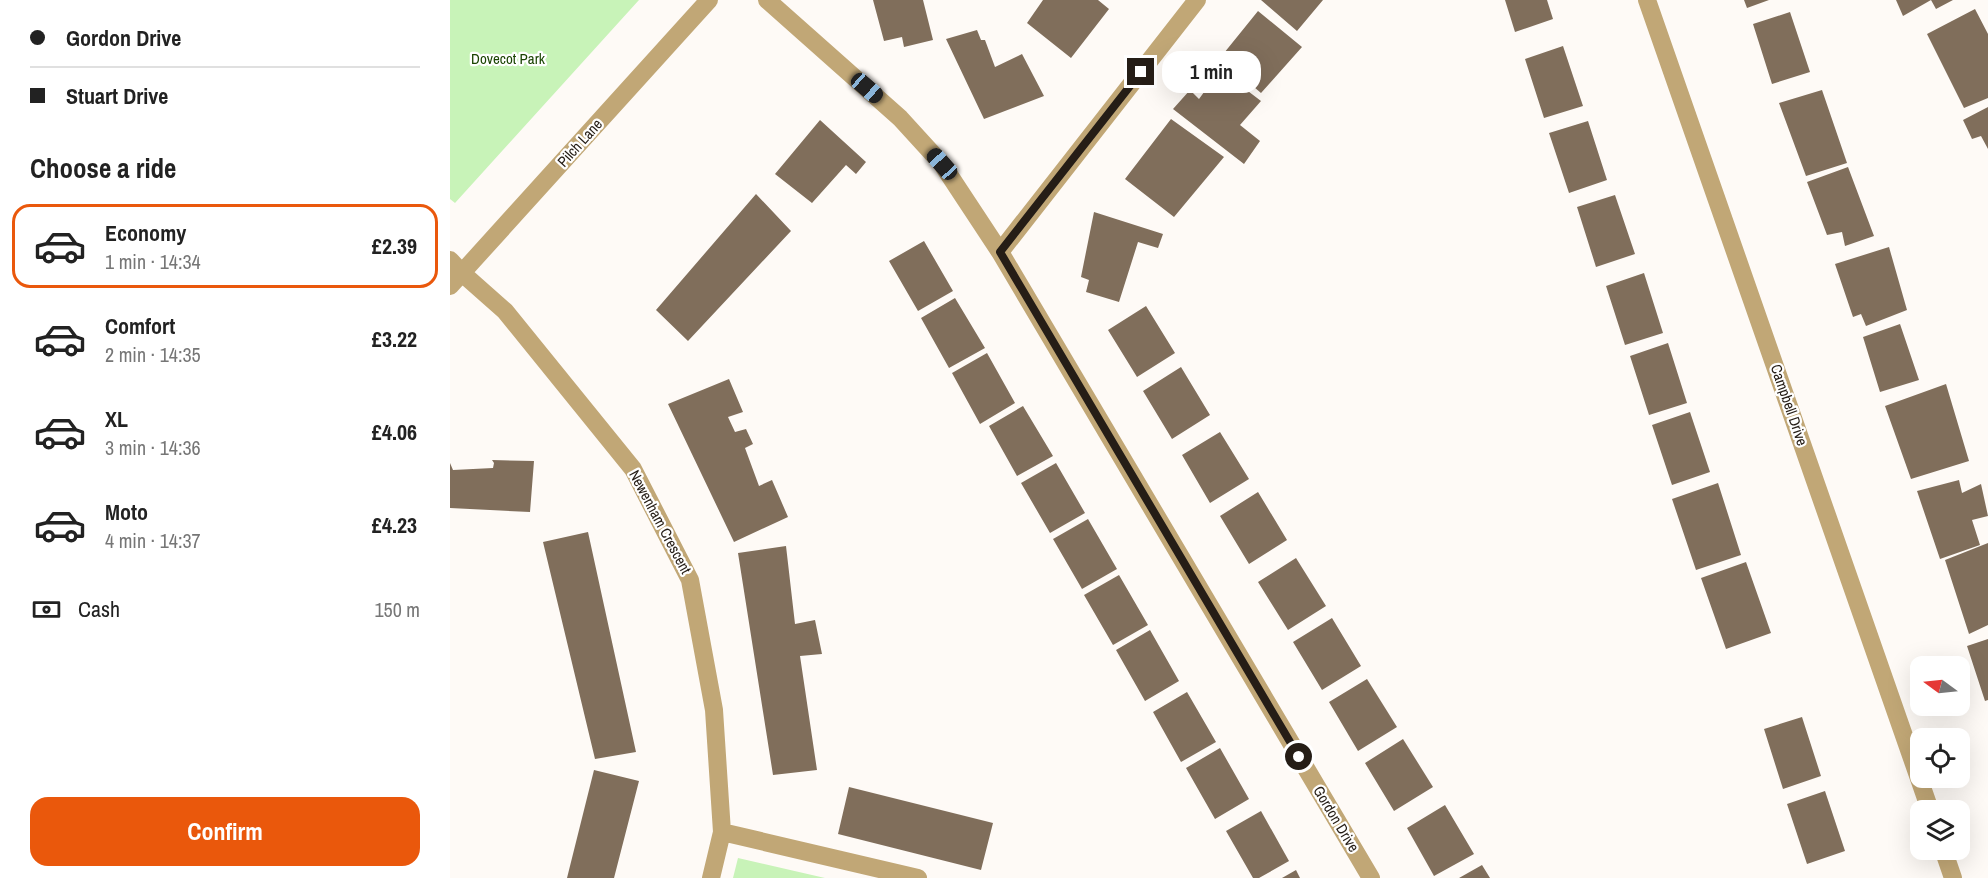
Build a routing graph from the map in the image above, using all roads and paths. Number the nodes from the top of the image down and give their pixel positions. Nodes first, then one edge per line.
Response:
1 (709, 0) edge
2 (766, 0) edge
3 (1197, 0) edge
4 (1647, 0) edge
5 (1000, 252) junction
6 (454, 273) edge
7 (1927, 800) edge
8 (722, 832) junction
9 (1947, 860) edge
10 (711, 878) edge
11 (918, 878) edge
12 (1371, 878) edge
13 (1953, 878) edge

1 - 6 street, Pilch Lane
2 - 5 street, Gordon Drive
3 - 5 street
4 - 7 street, Campbell Drive
5 - 12 street, Gordon Drive
6 - 8 street, Newenham Crescent
8 - 10 street, Newenham Crescent
8 - 11 street
9 - 13 street

